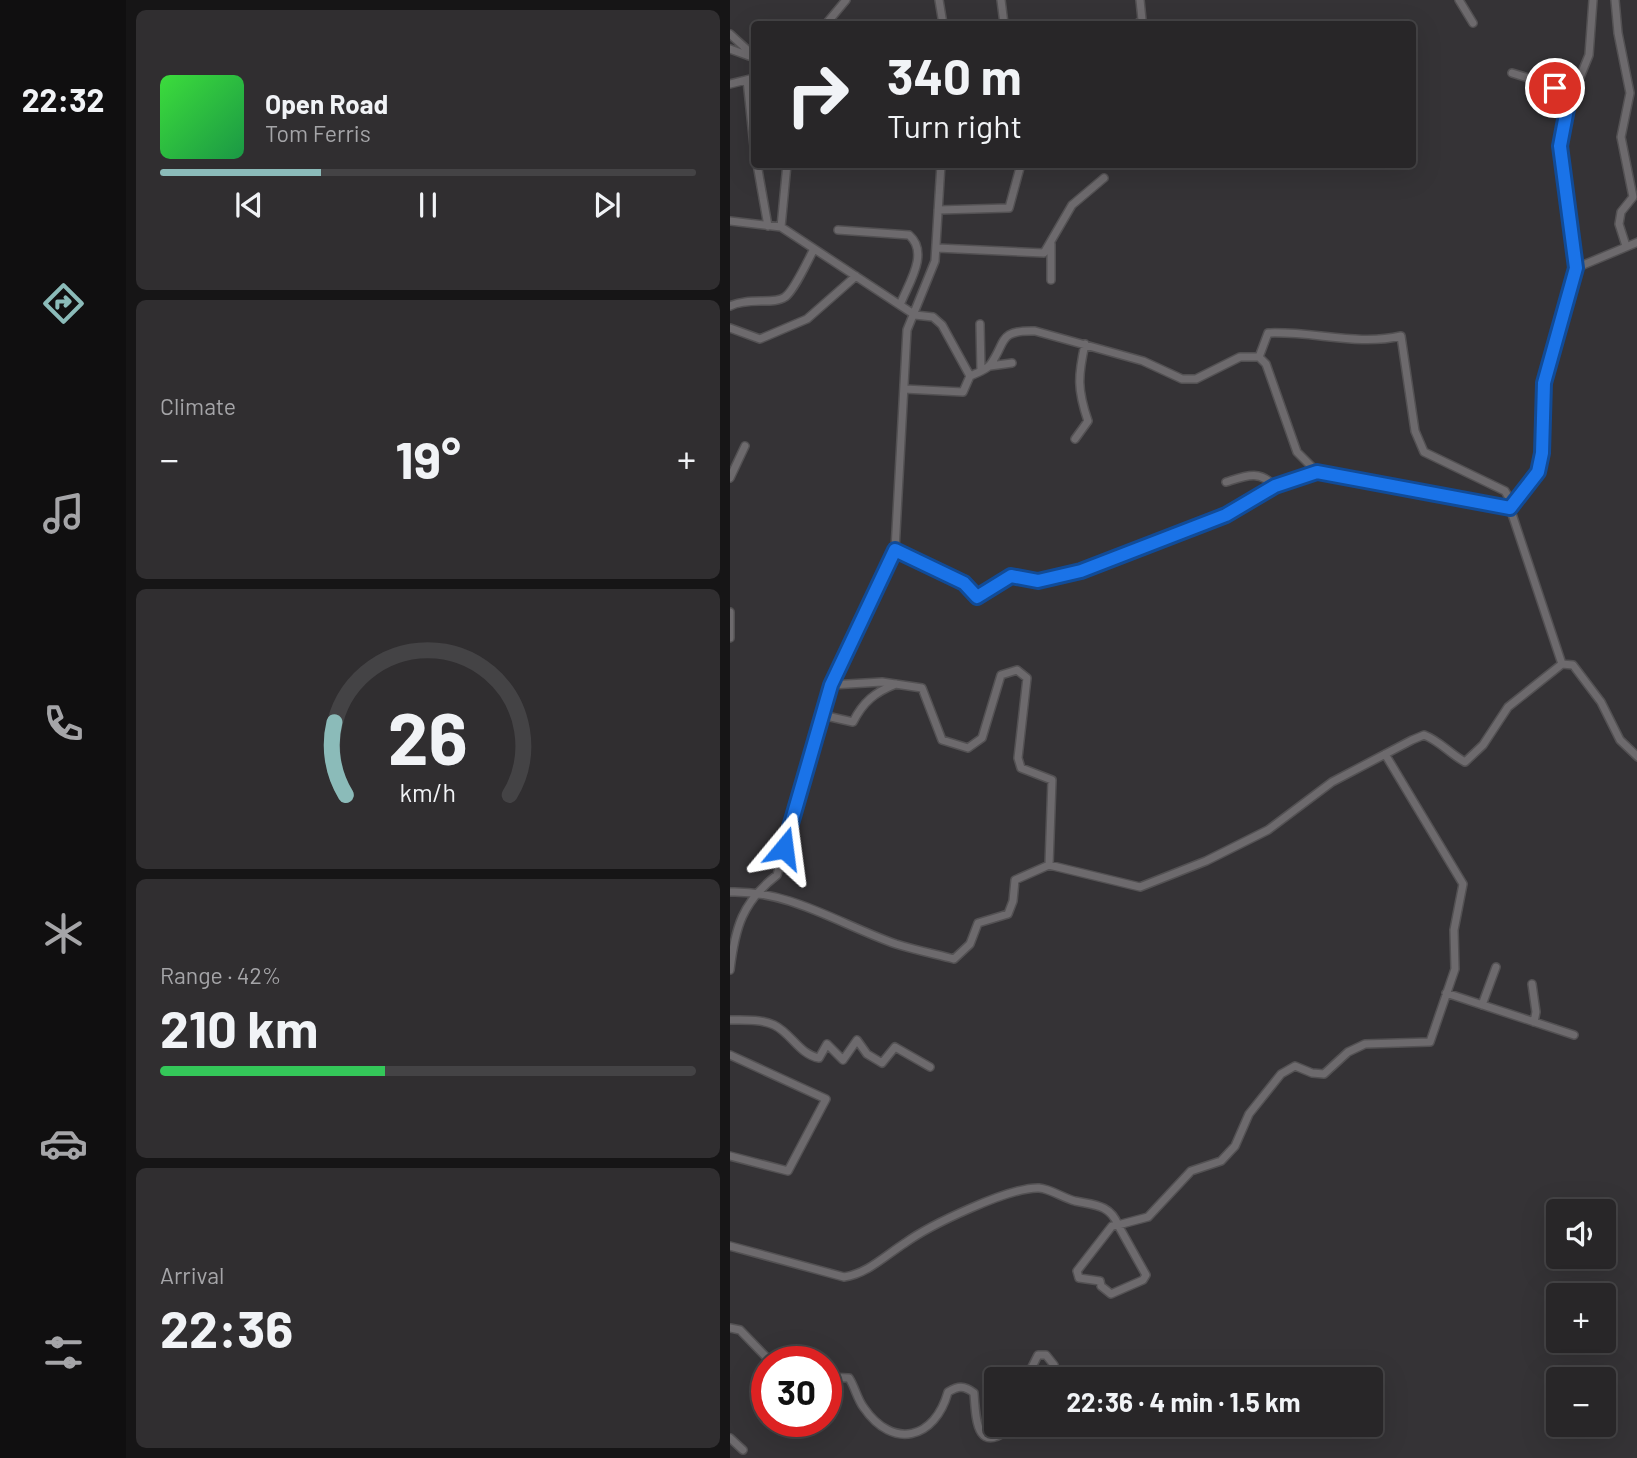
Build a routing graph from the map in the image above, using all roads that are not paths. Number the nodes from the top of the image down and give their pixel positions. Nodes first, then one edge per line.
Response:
1 (1001, 0) edge
2 (1140, 0) edge
3 (1459, 0) edge
4 (1593, 0) edge
5 (1615, 0) edge
6 (842, 2) edge
7 (939, 2) edge
8 (828, 21) edge
9 (943, 21) edge
10 (1004, 21) edge
11 (1141, 21) edge
12 (1473, 23) dead end
13 (730, 34) edge
14 (730, 49) edge
15 (751, 54) edge
16 (751, 56) edge
17 (1512, 73) dead end
18 (751, 79) edge
19 (730, 84) edge
20 (1567, 109) junction
21 (758, 168) edge
22 (787, 168) edge
23 (941, 168) edge
24 (1020, 168) edge
25 (1104, 178) dead end
26 (938, 210) junction
27 (730, 221) edge
28 (768, 226) junction
29 (781, 227) junction
30 (838, 230) dead end
31 (1637, 242) edge
32 (1051, 244) junction
33 (1626, 246) junction
34 (937, 248) junction
35 (814, 249) junction
36 (1576, 268) junction
37 (856, 276) junction
38 (1051, 280) dead end
39 (900, 305) junction
40 (730, 306) edge
41 (915, 315) junction
42 (980, 324) dead end
43 (730, 328) edge
44 (1085, 344) junction
45 (1258, 357) junction
46 (1012, 363) dead end
47 (990, 366) junction
48 (981, 371) junction
49 (970, 376) junction
50 (904, 389) junction
51 (1075, 439) dead end
52 (745, 446) dead end
53 (1317, 472) junction
54 (730, 478) edge
55 (1226, 482) dead end
56 (1275, 486) junction
57 (1511, 506) junction
58 (895, 550) junction
59 (730, 612) edge
60 (730, 638) edge
61 (1562, 664) junction
62 (896, 684) junction
63 (831, 685) junction
64 (822, 715) junction
65 (1385, 754) junction
66 (1637, 757) edge
67 (1049, 865) junction
68 (755, 891) junction
69 (730, 892) edge
70 (1496, 967) dead end
71 (730, 971) edge
72 (1532, 984) dead end
73 (1446, 993) junction
74 (1482, 1005) junction
75 (730, 1020) edge
76 (1534, 1022) junction
77 (1574, 1035) dead end
78 (730, 1055) edge
79 (930, 1067) dead end
80 (730, 1156) edge
81 (1118, 1225) junction
82 (730, 1246) edge
83 (730, 1328) edge
84 (756, 1346) edge
85 (1054, 1366) dead end
86 (1032, 1367) edge
87 (842, 1378) edge
88 (984, 1435) edge
89 (730, 1438) edge
90 (743, 1450) dead end

1 - 10 street
2 - 11 street
3 - 12 street
4 - 20 street
5 - 33 street
6 - 8 street
7 - 9 street
13 - 15 street
14 - 16 street
17 - 20 street
18 - 19 street
20 - 36 street
21 - 28 street
22 - 29 street
23 - 26 street
24 - 26 street
25 - 32 street
26 - 34 street
27 - 28 street
28 - 29 street
29 - 35 street
30 - 39 street
31 - 33 street
32 - 34 street
32 - 38 street
33 - 36 street
34 - 41 street
35 - 37 street
35 - 40 street
36 - 57 street
37 - 39 street
37 - 43 street
39 - 41 street
41 - 49 street
41 - 50 street
42 - 48 street
44 - 45 street
44 - 47 street
44 - 51 street
45 - 53 street
45 - 57 street
46 - 47 street
47 - 48 street
48 - 49 street
49 - 50 street
50 - 58 street
52 - 54 street
53 - 56 street
53 - 57 street
55 - 56 street
56 - 58 street
57 - 61 street
58 - 63 street
59 - 60 street
61 - 65 street
61 - 66 street
62 - 63 street
62 - 64 street
62 - 67 street
63 - 64 street
64 - 68 street
65 - 67 street
65 - 73 street
67 - 68 street
68 - 69 street
68 - 71 street
70 - 74 street
72 - 76 street
73 - 74 street
73 - 81 street
74 - 76 street
75 - 79 street
76 - 77 street
78 - 80 street
81 - 81 street
81 - 82 street
83 - 84 street
85 - 86 street
87 - 88 street
89 - 90 street

